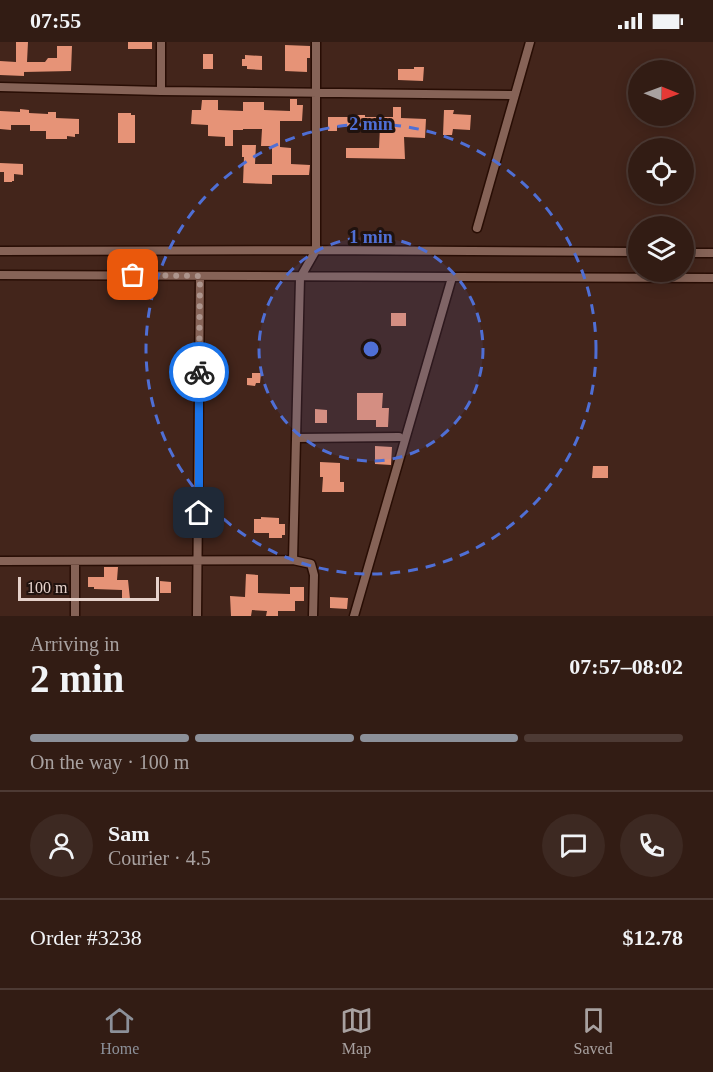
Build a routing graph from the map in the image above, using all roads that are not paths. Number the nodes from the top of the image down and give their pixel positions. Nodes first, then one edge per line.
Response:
1 (161, 42) edge
2 (316, 42) edge
3 (530, 42) edge
4 (0, 87) edge
5 (161, 91) junction
6 (316, 93) junction
7 (514, 95) junction
8 (477, 228) dead end
9 (316, 250) junction
10 (0, 251) edge
11 (628, 252) edge
12 (694, 253) edge
13 (713, 253) edge
14 (0, 274) edge
15 (200, 276) junction
16 (300, 277) junction
17 (713, 278) edge
18 (451, 281) dead end
19 (399, 437) dead end
20 (296, 438) junction
21 (198, 560) junction
22 (293, 560) junction
23 (0, 561) edge
24 (75, 561) junction
25 (75, 616) edge
26 (197, 616) edge
27 (313, 616) edge
28 (354, 616) edge

1 - 5 street
2 - 6 street
3 - 7 street
4 - 5 street
5 - 6 street
6 - 7 street
6 - 9 street
7 - 8 street
9 - 10 street
9 - 11 street
9 - 16 street
12 - 13 street
14 - 15 street
15 - 16 street
15 - 21 street
16 - 17 street
16 - 20 street
18 - 28 street
19 - 20 street
20 - 22 street
21 - 22 street
21 - 24 street
21 - 26 street
22 - 27 street
23 - 24 street
24 - 25 street

